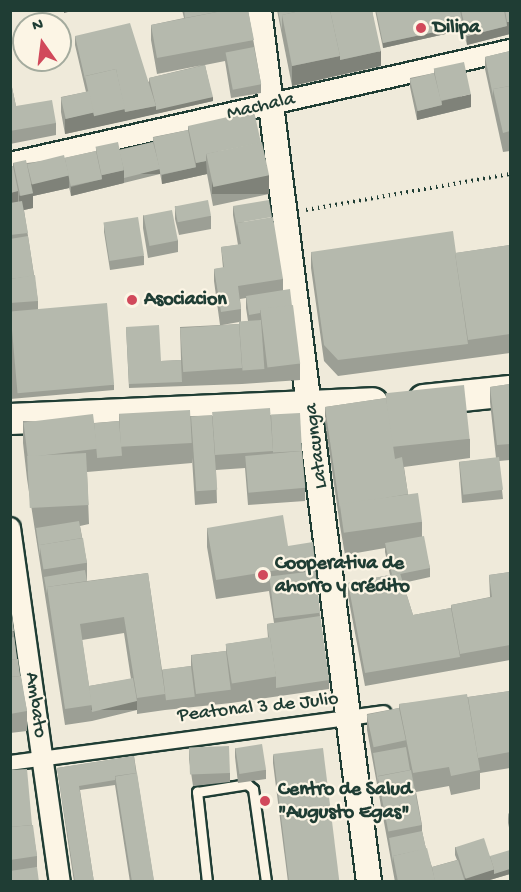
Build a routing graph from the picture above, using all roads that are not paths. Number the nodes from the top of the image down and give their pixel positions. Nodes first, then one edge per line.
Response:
1 (259, 10) edge
2 (510, 50) edge
3 (271, 105) junction
4 (10, 163) edge
5 (510, 391) edge
6 (312, 406) junction
7 (10, 419) edge
8 (10, 528) edge
9 (395, 711) edge
10 (349, 718) junction
11 (42, 759) junction
12 (10, 763) edge
13 (60, 882) edge
14 (207, 882) edge
15 (266, 882) edge
16 (369, 882) edge

1 - 3 street, Latacunga
2 - 3 street, Machala
3 - 4 street, Machala
3 - 6 street, Latacunga
5 - 6 main road
6 - 7 main road
6 - 10 street, Latacunga
8 - 11 street, Ambato
9 - 10 street, Peatonal 3 de Julio
10 - 11 street, Peatonal 3 de Julio
10 - 16 street, Latacunga
11 - 12 street, Peatonal 3 de Julio
11 - 13 street, Ambato
14 - 15 lane

